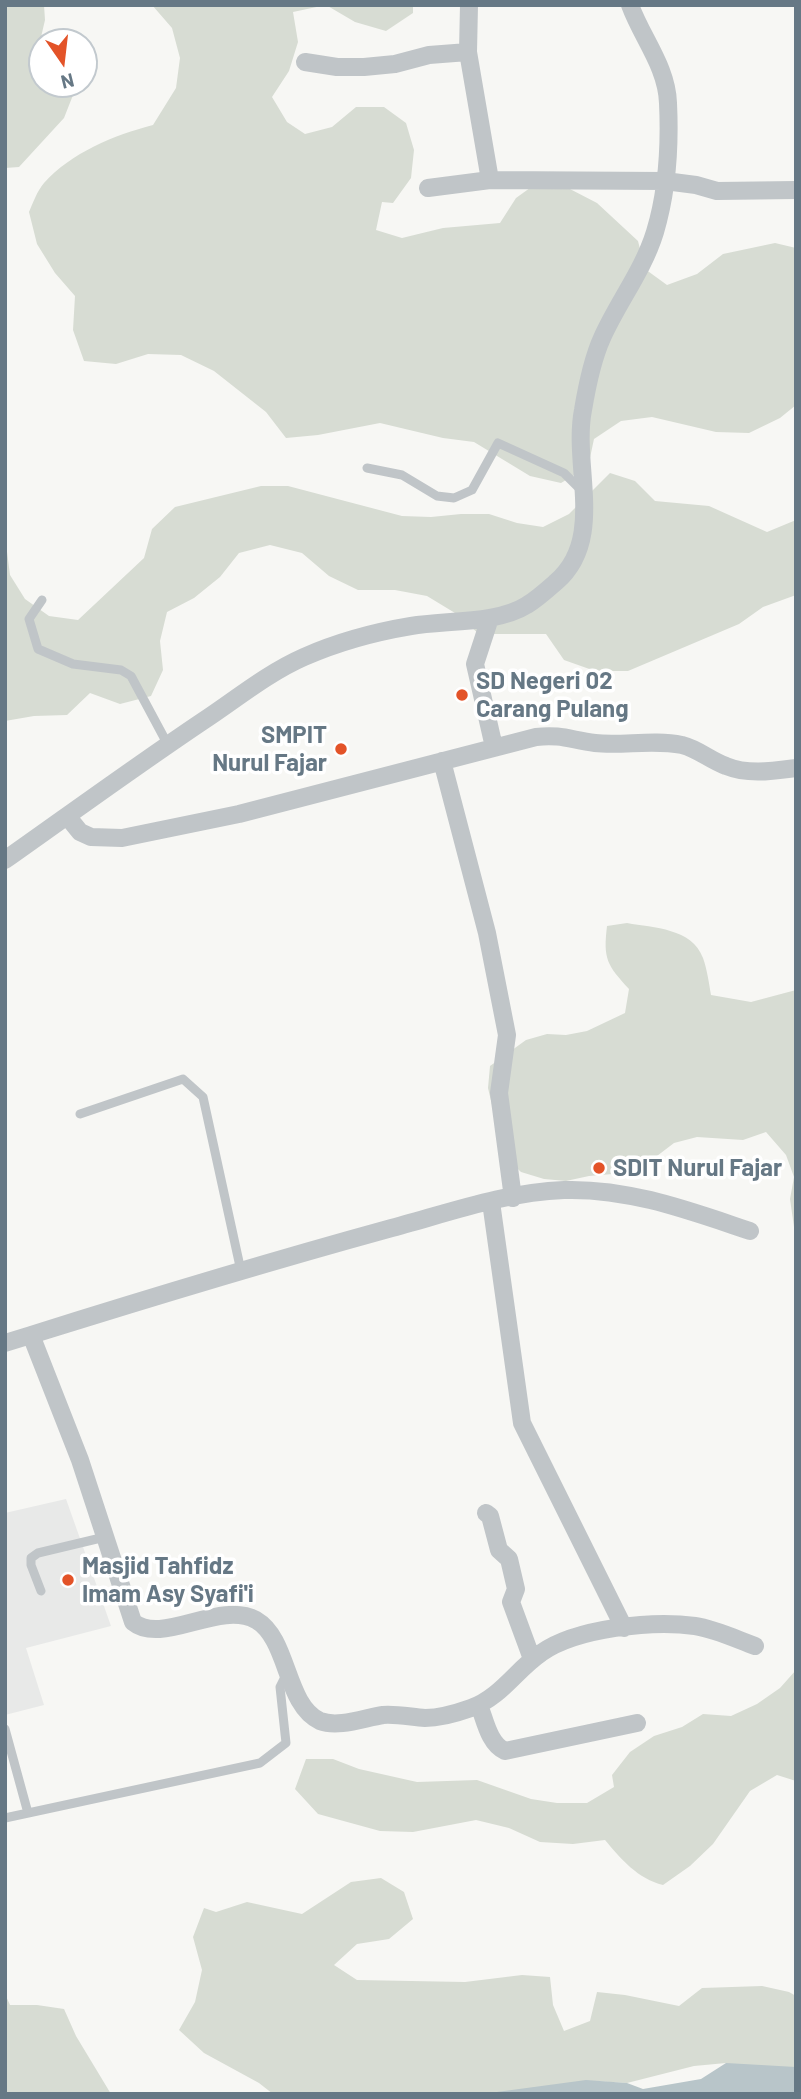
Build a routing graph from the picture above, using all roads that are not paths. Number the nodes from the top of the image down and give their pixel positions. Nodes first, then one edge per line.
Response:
1 (469, 5) edge
2 (630, 5) edge
3 (468, 52) junction
4 (305, 62) dead end
5 (490, 180) junction
6 (665, 181) junction
7 (428, 188) dead end
8 (796, 190) edge
9 (367, 468) dead end
10 (583, 492) junction
11 (43, 600) dead end
12 (490, 618) junction
13 (169, 745) junction
14 (494, 747) junction
15 (442, 761) junction
16 (796, 768) edge
17 (67, 816) junction
18 (5, 860) edge
19 (80, 1114) dead end
20 (513, 1198) junction
21 (491, 1202) junction
22 (750, 1231) dead end
23 (241, 1271) junction
24 (31, 1335) junction
25 (5, 1343) edge
26 (486, 1513) dead end
27 (105, 1537) junction
28 (41, 1591) dead end
29 (624, 1628) junction
30 (755, 1646) dead end
31 (532, 1659) junction
32 (288, 1672) junction
33 (479, 1705) junction
34 (638, 1723) dead end
35 (5, 1729) edge
36 (28, 1813) junction
37 (5, 1818) edge

1 - 3 street
2 - 6 street
3 - 4 street
3 - 5 street
5 - 6 street
5 - 7 street
6 - 8 street
6 - 10 street
9 - 10 lane
10 - 12 street
11 - 13 lane
12 - 13 street
12 - 14 street
13 - 17 street
14 - 15 street
14 - 16 street
15 - 17 street
15 - 20 street
17 - 18 street
19 - 23 lane
20 - 21 street
20 - 22 street
21 - 23 street
21 - 29 street
23 - 24 street
24 - 25 street
24 - 27 street
26 - 31 street
27 - 28 lane
27 - 32 street
29 - 30 street
29 - 31 street
31 - 33 street
32 - 33 street
32 - 36 lane
33 - 34 street
35 - 36 lane
36 - 37 lane

